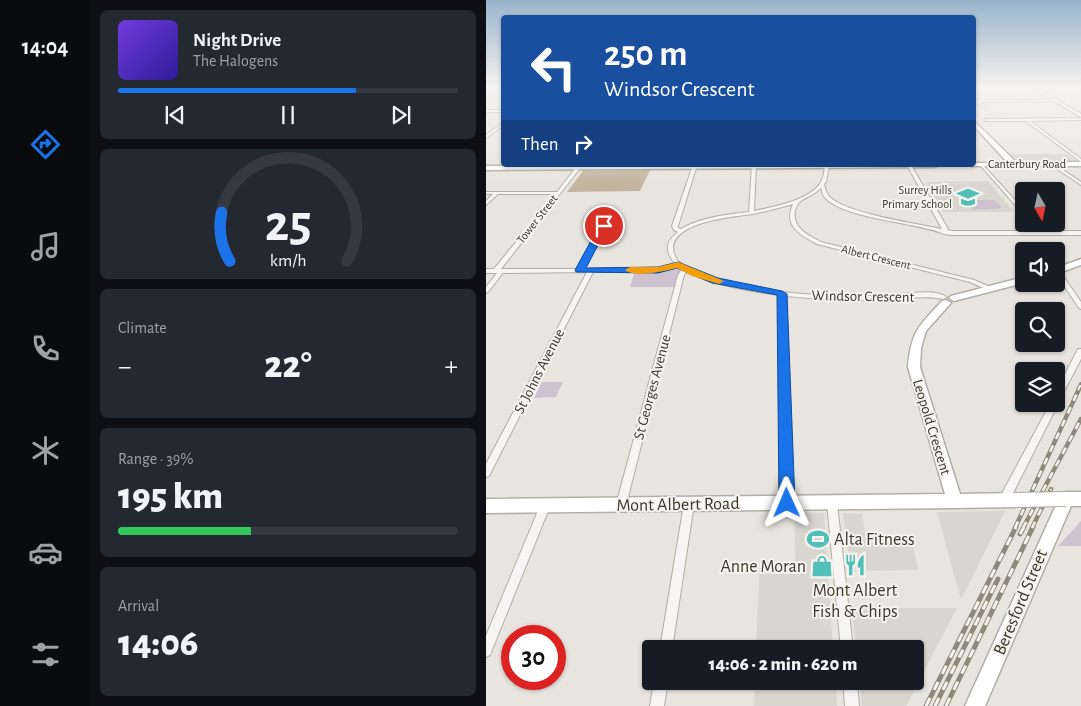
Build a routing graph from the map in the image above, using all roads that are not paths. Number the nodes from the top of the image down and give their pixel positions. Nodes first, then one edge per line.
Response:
1 (1028, 121) edge
2 (501, 126) edge
3 (976, 126) edge
4 (486, 136) edge
5 (1081, 163) edge
6 (1014, 164) junction
7 (1052, 164) junction
8 (976, 165) edge
9 (982, 165) junction
10 (501, 167) edge
11 (572, 167) edge
12 (695, 167) edge
13 (754, 167) edge
14 (827, 167) edge
15 (910, 167) edge
16 (486, 168) edge
17 (1081, 184) edge
18 (822, 185) junction
19 (486, 193) edge
20 (497, 193) junction
21 (557, 193) junction
22 (813, 193) junction
23 (825, 195) junction
24 (797, 201) junction
25 (486, 204) edge
26 (1015, 204) edge
27 (782, 206) junction
28 (611, 210) dead end
29 (792, 210) junction
30 (751, 212) junction
31 (681, 231) junction
32 (944, 232) junction
33 (1040, 233) joint
34 (1081, 233) edge
35 (1081, 262) edge
36 (682, 267) junction
37 (1065, 268) edge
38 (580, 270) junction
39 (591, 270) junction
40 (486, 271) edge
41 (499, 271) junction
42 (1015, 282) edge
43 (1065, 284) edge
44 (988, 288) junction
45 (486, 291) edge
46 (782, 294) junction
47 (948, 299) junction
48 (1081, 307) edge
49 (1081, 351) edge
50 (1065, 382) edge
51 (1050, 412) edge
52 (486, 473) edge
53 (1073, 499) edge
54 (1010, 500) junction
55 (955, 501) junction
56 (832, 502) junction
57 (787, 503) junction
58 (689, 504) junction
59 (621, 505) junction
60 (486, 506) edge
61 (544, 506) junction
62 (667, 640) edge
63 (846, 640) edge
64 (486, 651) edge
65 (660, 690) edge
66 (851, 690) edge
67 (657, 706) edge
68 (852, 706) edge
69 (976, 706) edge

1 - 5 street
2 - 4 street
3 - 6 main road
5 - 7 main road, Canterbury Road
6 - 7 main road, Canterbury Road
6 - 9 main road, Canterbury Road
7 - 17 street
8 - 9 main road, Canterbury Road
9 - 26 street
10 - 16 main road
11 - 21 street, Tower Street
12 - 31 street
13 - 30 street
14 - 18 street
15 - 32 street
18 - 22 street
18 - 23 street
19 - 20 street
20 - 21 street
20 - 25 street
21 - 41 street, Tower Street
22 - 23 street
22 - 24 street
23 - 32 street
24 - 27 street
24 - 29 street
27 - 29 street
27 - 30 street
28 - 38 street
29 - 44 street, Albert Crescent
30 - 31 street
31 - 36 street
32 - 33 street
33 - 34 street
35 - 37 street
36 - 39 street
36 - 46 street, Windsor Crescent
36 - 59 street, St Georges Avenue
38 - 39 street
38 - 41 street
39 - 52 street, St Johns Avenue
40 - 41 street
41 - 45 street, Tower Street
42 - 44 street, Windsor Crescent
43 - 48 street
44 - 47 street, Windsor Crescent
46 - 47 street, Windsor Crescent
46 - 57 street
47 - 55 street, Leopold Crescent
49 - 50 street
51 - 54 street
53 - 54 street, Mont Albert Road, bridge
53 - 69 street, Beresford Street
54 - 55 street, Mont Albert Road
55 - 56 street, Mont Albert Road
56 - 57 street, Mont Albert Road
56 - 63 street
57 - 58 street, Mont Albert Road
58 - 59 street, Mont Albert Road
58 - 62 street
59 - 61 street, Mont Albert Road
60 - 61 street, Mont Albert Road
61 - 64 street
65 - 67 street
66 - 68 street

